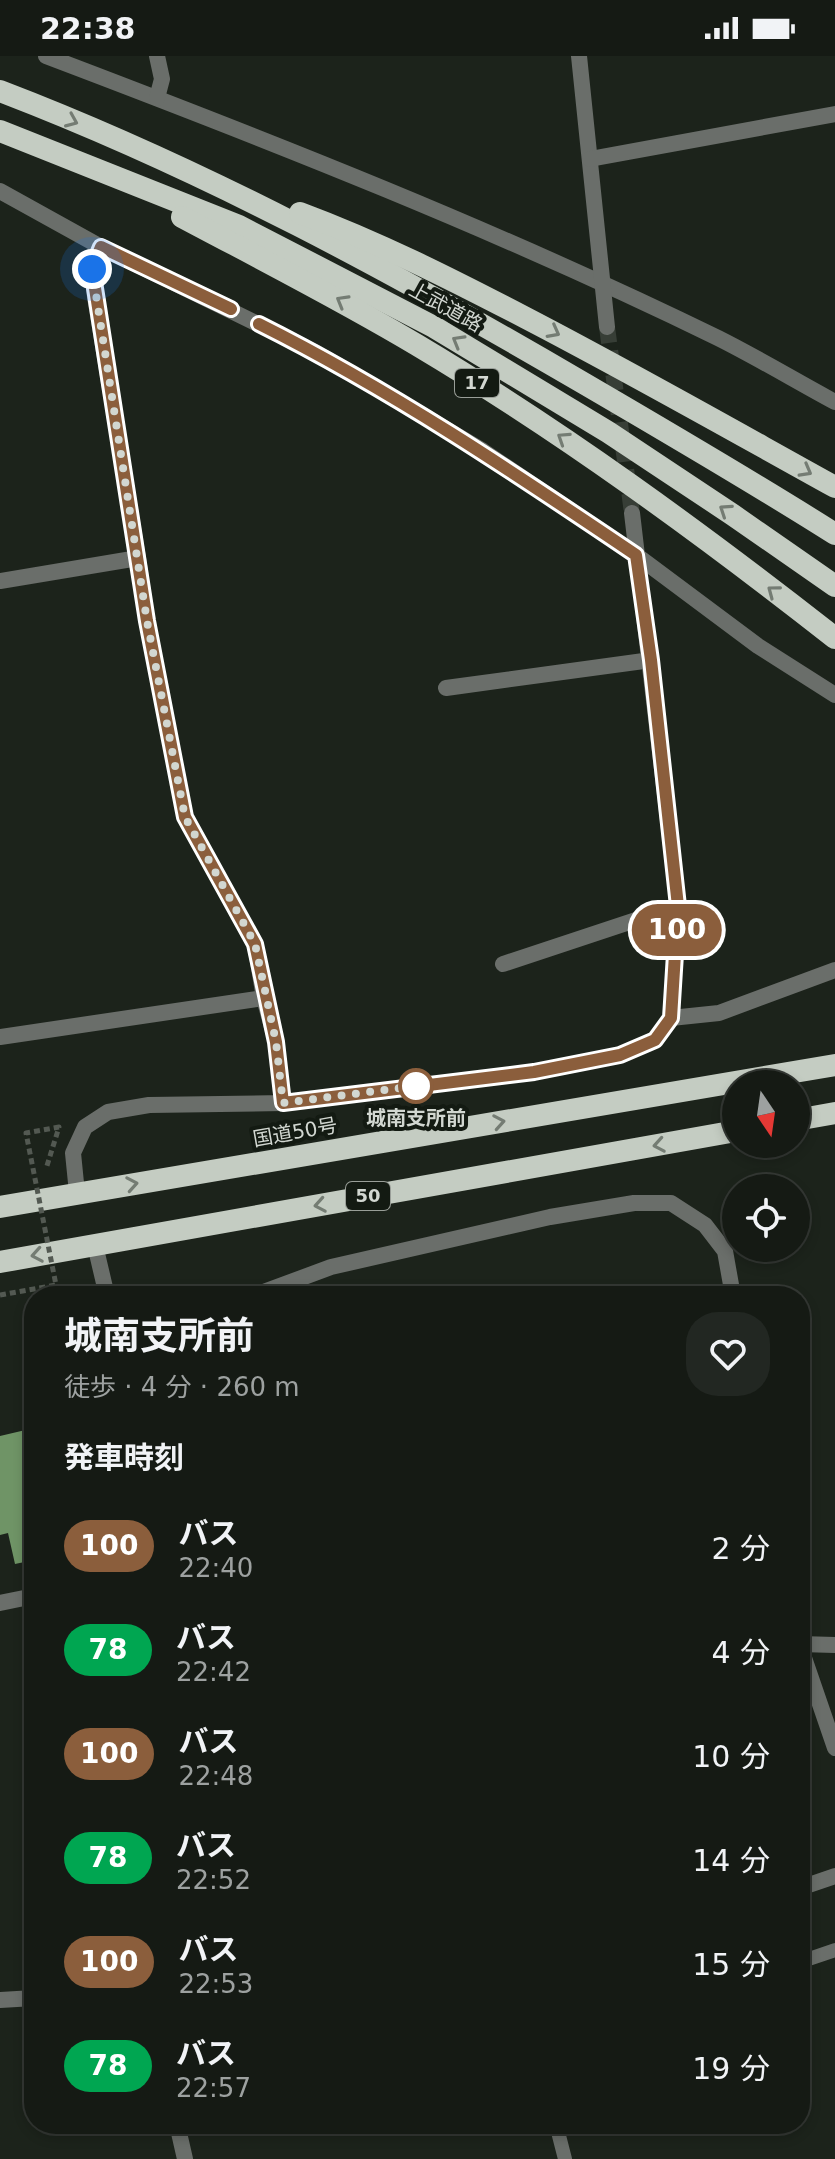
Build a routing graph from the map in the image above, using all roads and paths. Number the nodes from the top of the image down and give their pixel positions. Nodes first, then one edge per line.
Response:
1 (46, 56) edge
2 (157, 56) edge
3 (579, 56) edge
4 (0, 91) edge
5 (157, 98) junction
6 (835, 114) edge
7 (0, 131) edge
8 (590, 159) junction
9 (93, 169) junction
10 (201, 176) junction
11 (0, 191) edge
12 (101, 247) junction
13 (603, 284) junction
14 (607, 327) tunnel mouth
15 (835, 402) edge
16 (835, 487) edge
17 (632, 513) tunnel mouth
18 (835, 534) edge
19 (636, 555) junction
20 (138, 558) junction
21 (0, 581) edge
22 (835, 586) edge
23 (835, 638) edge
24 (651, 660) junction
25 (446, 688) dead end
26 (835, 695) edge
27 (678, 906) junction
28 (503, 964) dead end
29 (835, 970) edge
30 (264, 998) junction
31 (671, 1018) junction
32 (0, 1037) edge
33 (835, 1065) edge
34 (283, 1103) junction
35 (835, 1113) edge
36 (810, 1117) edge
37 (722, 1133) edge
38 (46, 1169) dead end
39 (77, 1193) junction
40 (0, 1207) edge
41 (95, 1245) junction
42 (0, 1262) edge
43 (50, 1286) edge
44 (105, 1286) edge
45 (280, 1286) edge
46 (731, 1286) edge
47 (24, 1291) edge
48 (0, 1295) edge
49 (24, 1598) edge
50 (0, 1603) edge
51 (810, 1645) edge
52 (835, 1645) edge
53 (810, 1674) edge
54 (835, 1748) edge
55 (835, 1876) edge
56 (810, 1885) edge
57 (835, 1950) edge
58 (810, 1959) edge
59 (24, 1999) edge
60 (0, 2000) edge
61 (179, 2134) edge
62 (559, 2134) edge
63 (185, 2159) edge
64 (565, 2159) edge

1 - 5 street
2 - 5 street
3 - 8 street
4 -> 10 highway, 上武道路
5 - 13 street
6 - 8 street
7 - 9 highway, 上武道路 / 17
8 - 13 street
22 -> 9 highway, 上武道路 / 17
23 -> 9 highway, 17
10 -> 16 highway
10 - 18 highway, 上武道路
11 - 12 street
12 - 19 street
12 - 20 street
13 - 14 street
13 - 15 street
17 - 19 street
19 - 24 street
19 - 26 street
20 - 21 street
20 - 30 street
24 - 25 street
24 - 27 street
27 - 28 street
27 - 31 street
29 - 31 street
30 - 32 street
30 - 34 street
31 - 34 street
39 -> 33 highway, 国道50号
34 - 39 street
35 - 36 highway
37 -> 41 highway, 50
38 - 43 path, bridge
39 - 40 highway, 国道50号
41 -> 42 highway, 50
41 - 44 street
45 - 46 street
47 - 48 path, bridge
49 - 50 street
51 - 52 street
53 - 54 street
55 - 56 street
57 - 58 lane
59 - 60 street
61 - 63 street
62 - 64 lane

